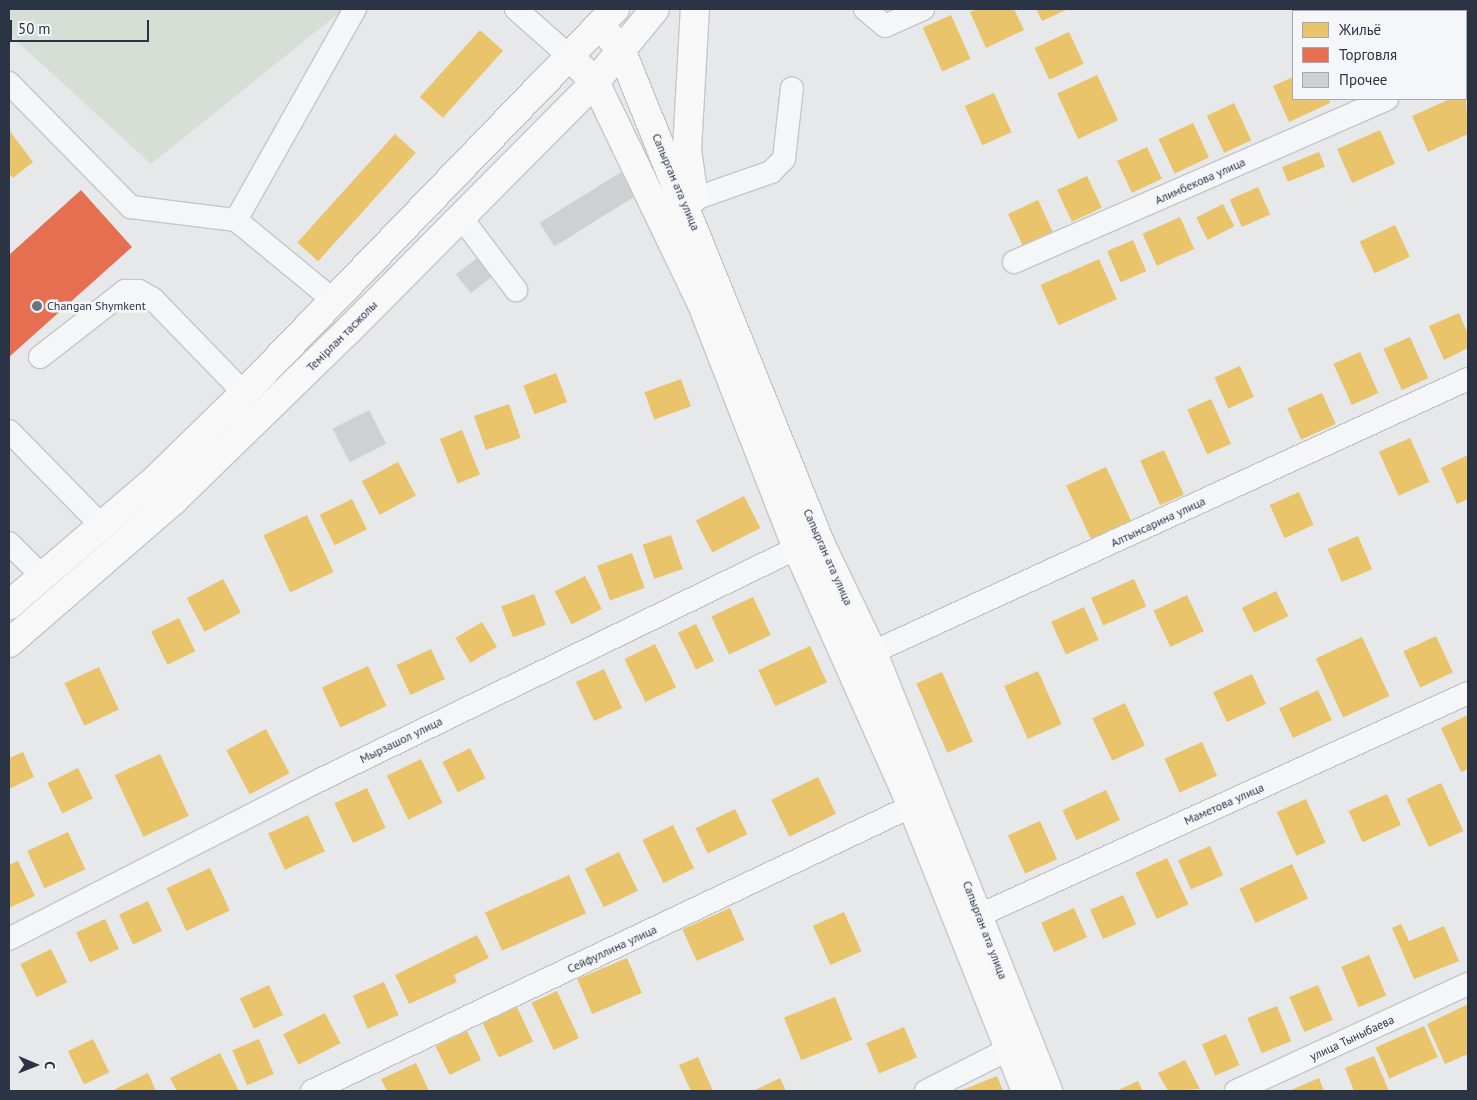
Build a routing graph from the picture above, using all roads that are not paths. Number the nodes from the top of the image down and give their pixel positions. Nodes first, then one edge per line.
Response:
1 (355, 9) edge
2 (516, 9) edge
3 (655, 9) edge
4 (695, 9) edge
5 (865, 9) edge
6 (923, 9) edge
7 (608, 17) edge
8 (622, 52) junction
9 (570, 57) junction
10 (595, 82) junction
11 (9, 83) edge
12 (792, 88) dead end
13 (1384, 100) edge
14 (694, 199) junction
15 (460, 216) junction
16 (236, 220) junction
17 (699, 239) junction
18 (1014, 262) dead end
19 (516, 290) dead end
20 (336, 302) junction
21 (40, 357) dead end
22 (1468, 379) edge
23 (244, 393) junction
24 (9, 431) edge
25 (102, 526) junction
26 (9, 543) edge
27 (797, 548) junction
28 (42, 576) junction
29 (9, 605) edge
30 (9, 643) edge
31 (873, 653) junction
32 (848, 663) junction
33 (1468, 693) edge
34 (912, 806) junction
35 (980, 915) junction
36 (9, 939) edge
37 (1468, 984) edge
38 (1009, 1049) junction
39 (312, 1091) edge
40 (926, 1091) edge
41 (1026, 1091) edge
42 (1048, 1091) edge
43 (1236, 1091) edge

1 - 16 street
2 - 9 street
3 - 8 main road, Темірлан тасжолы
4 - 14 main road
5 - 6 street
7 - 8 main road, Сапырган ата улица
7 - 9 main road
8 - 10 main road, Темірлан тасжолы
8 - 17 main road, Сапырган ата улица
9 - 10 main road, Сапырган ата улица
9 - 20 main road
10 - 15 main road, Темірлан тасжолы
10 - 27 main road, Сапырган ата улица
11 - 16 street
12 - 14 street
13 - 18 street, Алимбекова улица
14 - 17 main road
15 - 19 street
15 - 30 main road, Темірлан тасжолы
16 - 20 street
17 - 31 main road, Сапырган ата улица
20 - 23 main road
21 - 23 street
22 - 31 street, Алтынсарина улица
23 - 25 main road
24 - 25 street
25 - 28 main road
26 - 28 street
27 - 32 main road, Сапырган ата улица
27 - 36 street, Мырзашол улица
28 - 29 main road
31 - 32 street, Алтынсарина улица
31 - 35 main road, Сапырган ата улица
32 - 34 main road, Сапырган ата улица
33 - 35 street, Маметова улица
34 - 38 main road, Сапырган ата улица
34 - 39 street, Сейфуллина улица
35 - 42 main road, Сапырган ата улица
37 - 43 street, улица Тыныбаева
38 - 40 street
38 - 41 main road, Сапырган ата улица

